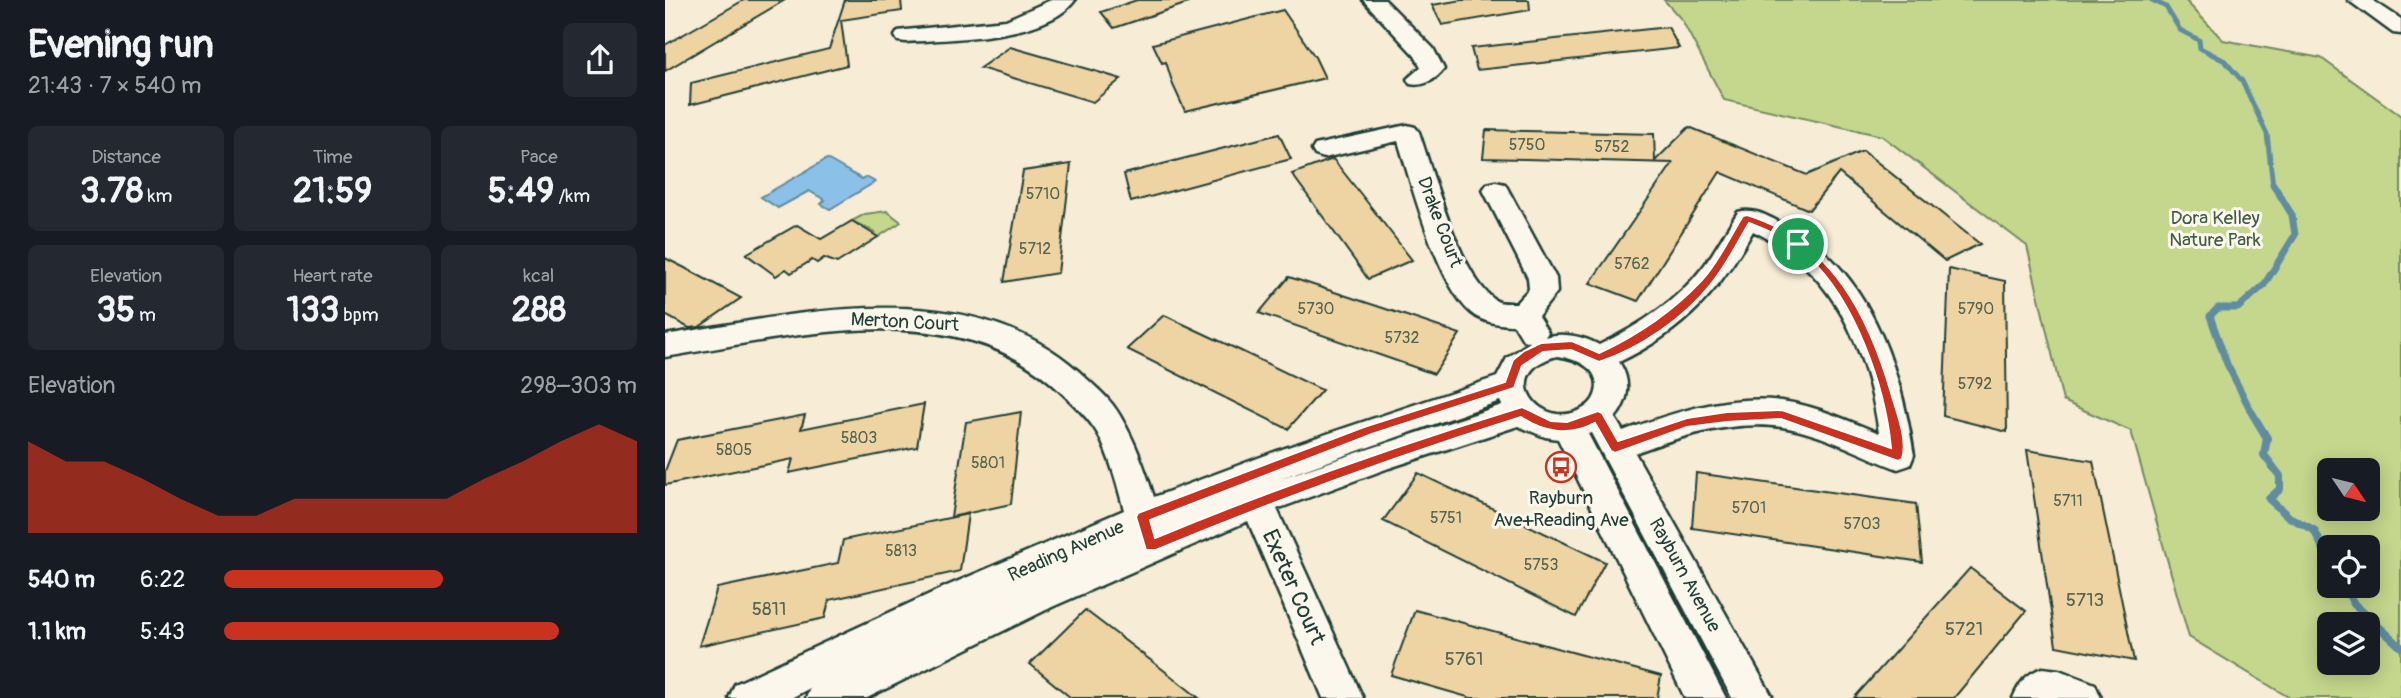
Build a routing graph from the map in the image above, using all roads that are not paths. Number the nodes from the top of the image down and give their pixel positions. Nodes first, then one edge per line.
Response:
1 (1065, 0) edge
2 (1373, 0) edge
3 (2358, 0) edge
4 (2401, 28) edge
5 (906, 36) dead end
6 (1418, 79) dead end
7 (1324, 150) dead end
8 (1496, 190) dead end
9 (1523, 314) junction
10 (665, 345) edge
11 (1541, 348) junction
12 (1599, 358) junction
13 (1516, 398) junction
14 (1583, 421) junction
15 (1615, 447) junction
16 (1252, 489) junction
17 (1147, 532) junction
18 (749, 698) edge
19 (826, 698) edge
20 (1343, 698) edge
21 (1706, 698) edge
22 (1753, 698) edge
23 (2033, 698) edge
24 (2081, 698) edge

1 - 5 street
2 - 6 street
3 - 4 street
7 - 9 street, Drake Court
8 - 9 street
9 - 11 street
10 - 17 street, Merton Court
11 - 12 street
11 - 13 street
12 - 14 street
12 - 15 street
13 - 14 street
13 - 16 street, Reading Avenue
14 - 15 street, Rayburn Avenue
14 - 21 street, Rayburn Avenue
15 - 22 street, Rayburn Avenue
16 - 17 street, Reading Avenue
16 - 20 street, Exeter Court
17 - 18 street, Reading Avenue
17 - 19 street, Reading Avenue
23 - 24 street

